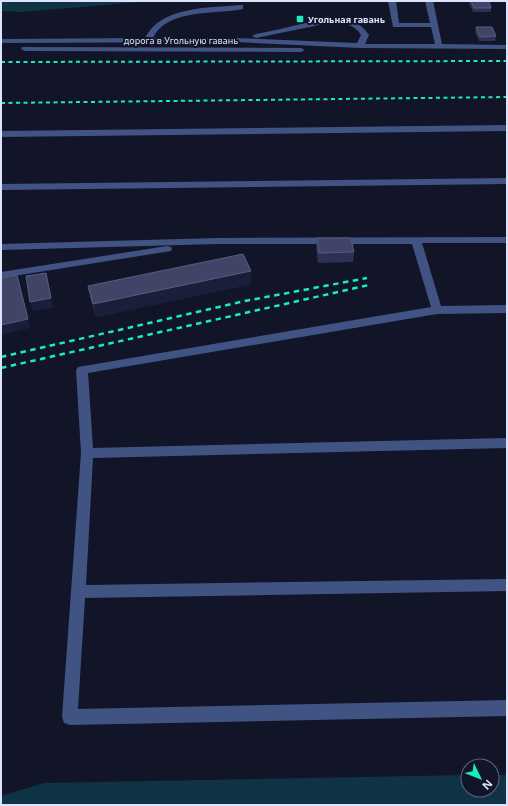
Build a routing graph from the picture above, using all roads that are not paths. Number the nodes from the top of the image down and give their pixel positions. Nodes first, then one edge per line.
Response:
1 (392, 1) edge
2 (429, 1) edge
3 (240, 7) dead end
4 (434, 25) junction
5 (148, 40) junction
6 (235, 40) junction
7 (1, 41) edge
8 (360, 46) junction
9 (439, 46) junction
10 (507, 46) edge
11 (1, 49) edge
12 (507, 128) edge
13 (1, 134) edge
14 (507, 181) edge
15 (1, 187) edge
16 (416, 240) junction
17 (507, 240) edge
18 (217, 241) junction
19 (1, 248) edge
20 (1, 275) edge
21 (507, 309) edge
22 (437, 310) junction
23 (507, 442) edge
24 (87, 453) junction
25 (507, 585) edge
26 (78, 592) junction
27 (507, 708) edge

1 - 4 street
2 - 4 street
3 - 5 street
4 - 9 street
5 - 6 street, дорога в Угольную гавань
5 - 7 street, дорога в Угольную гавань
6 - 8 street, дорога в Угольную гавань
6 - 8 street
8 - 9 street, дорога в Угольную гавань
8 - 11 street, дорога в Угольную гавань
9 - 10 street, дорога в Угольную гавань
12 - 13 street
14 - 15 street
16 - 17 street
16 - 18 street
16 - 22 street
18 - 19 street
18 - 20 street
21 - 22 street
22 - 24 street
23 - 24 street
24 - 26 street
25 - 26 street
26 - 27 street

